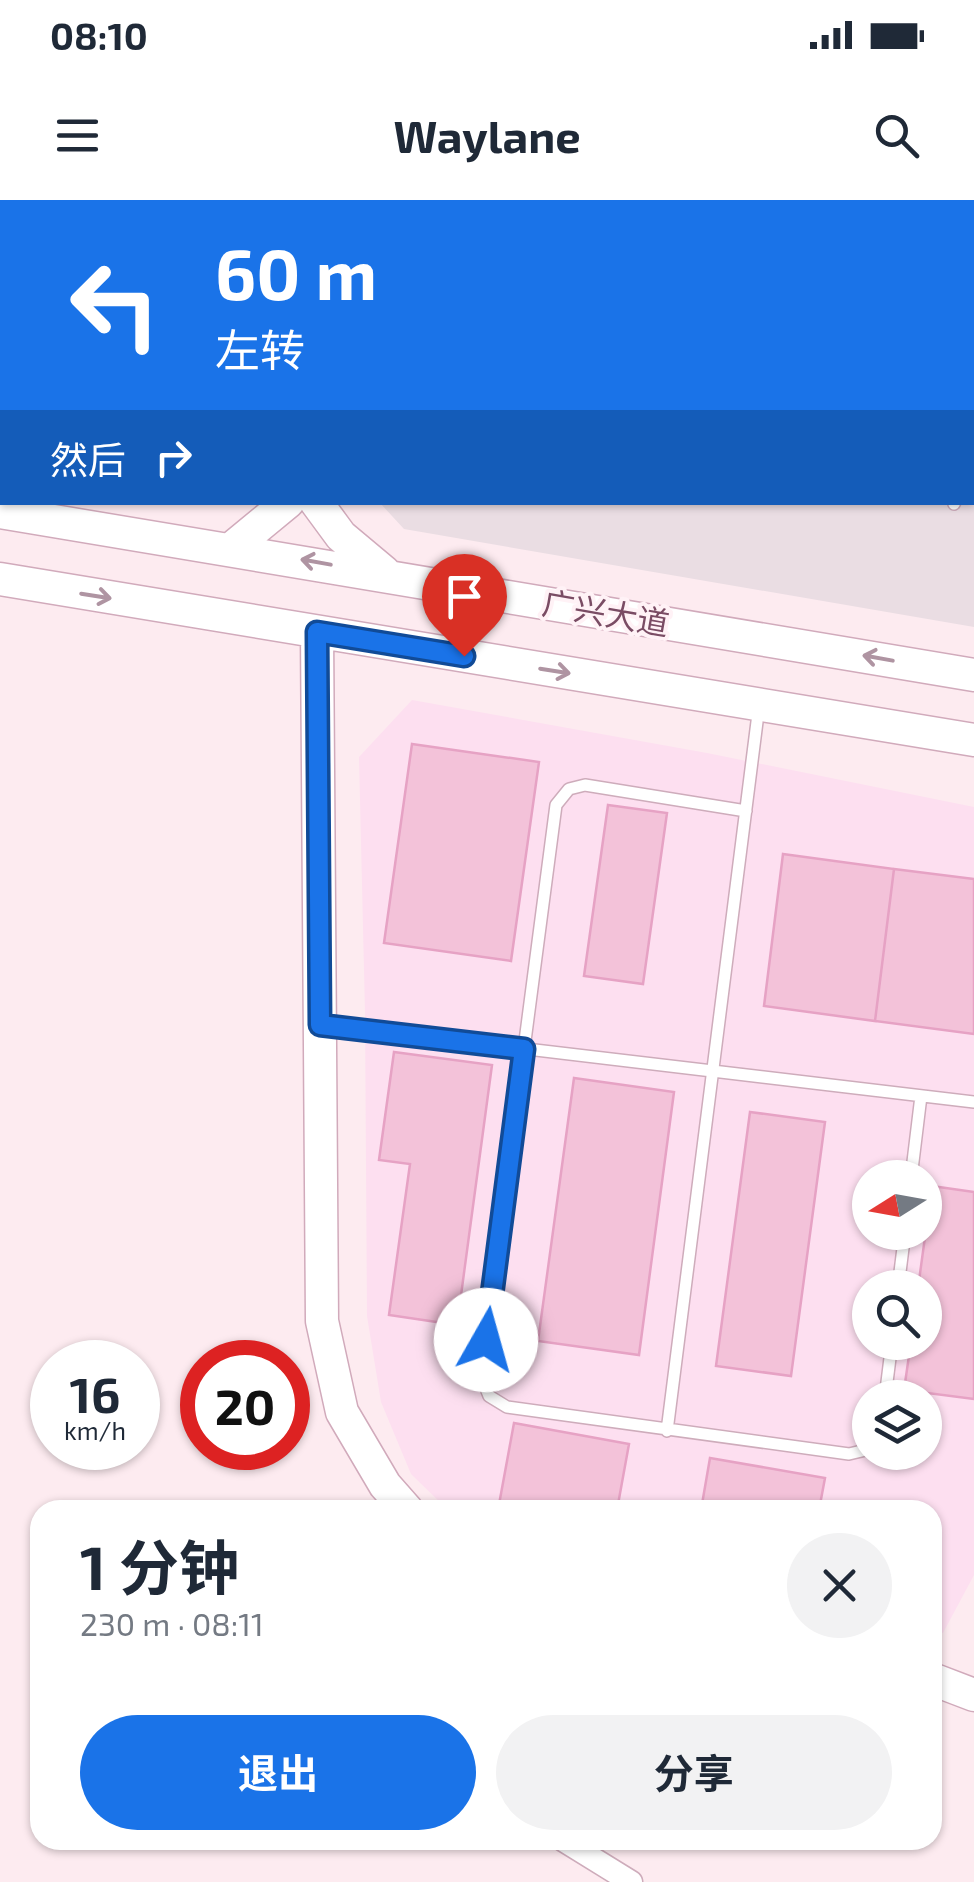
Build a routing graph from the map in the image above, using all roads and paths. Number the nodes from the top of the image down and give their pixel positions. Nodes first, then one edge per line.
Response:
1 (284, 505) edge
2 (318, 505) edge
3 (0, 512) edge
4 (232, 548) junction
5 (388, 574) junction
6 (0, 578) edge
7 (317, 632) junction
8 (974, 675) edge
9 (760, 705) junction
10 (974, 740) edge
11 (746, 811) junction
12 (320, 1025) junction
13 (524, 1049) junction
14 (713, 1071) junction
15 (921, 1096) junction
16 (974, 1102) edge
17 (913, 1160) edge
18 (667, 1431) junction
19 (852, 1453) edge
20 (398, 1500) edge
21 (942, 1682) edge
22 (974, 1695) edge
23 (579, 1850) edge
24 (631, 1882) edge

1 - 4 main road
2 - 5 main road
3 - 4 main road, 广兴大道
5 -> 4 main road, 广兴大道
8 -> 5 main road, 广兴大道
6 -> 7 main road, 广兴大道
7 -> 9 main road, 广兴大道
7 - 12 main road
9 - 10 main road, 广兴大道
9 - 11 lane
11 - 13 lane
11 - 14 lane
12 - 13 lane
12 - 20 main road
13 - 14 lane
13 - 18 lane
14 - 15 lane
14 - 18 lane
15 - 16 lane
15 - 17 lane
18 - 19 lane
21 - 22 main road
23 - 24 street

